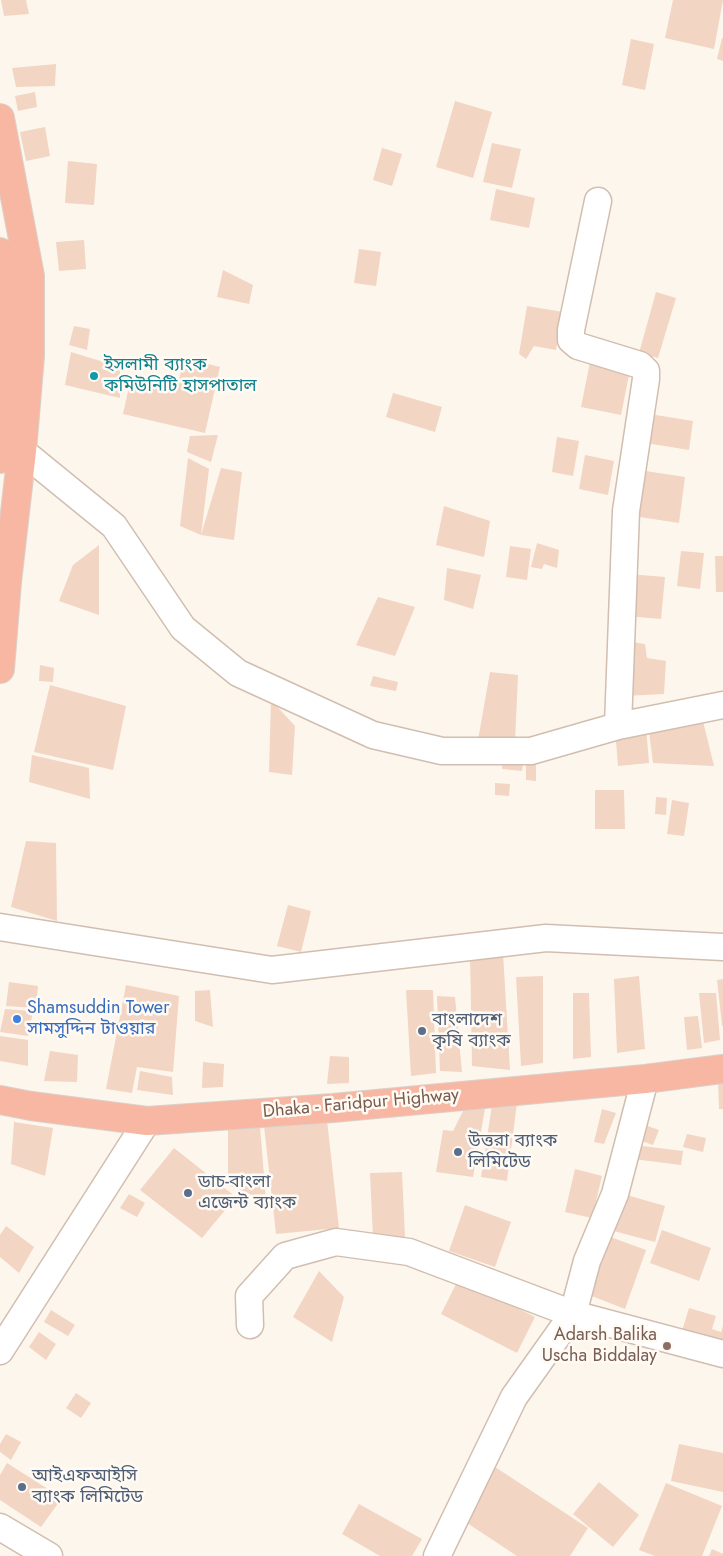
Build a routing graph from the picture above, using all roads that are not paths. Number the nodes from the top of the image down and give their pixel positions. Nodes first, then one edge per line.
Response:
1 (0, 118) edge
2 (598, 201) dead end
3 (0, 252) edge
4 (8, 451) edge
5 (0, 670) edge
6 (723, 705) edge
7 (618, 726) junction
8 (0, 927) edge
9 (723, 947) edge
10 (723, 1069) edge
11 (644, 1079) junction
12 (0, 1100) edge
13 (147, 1121) junction
14 (573, 1314) junction
15 (250, 1325) dead end
16 (0, 1351) edge
17 (723, 1354) edge
18 (0, 1528) edge
19 (49, 1556) edge
20 (437, 1556) edge

1 - 4 highway
2 - 7 street
3 - 4 highway
4 - 5 highway
4 - 7 street
6 - 7 street
8 - 9 street
10 - 11 highway, Dhaka - Faridpur Highway
11 - 13 highway, Dhaka - Faridpur Highway
11 - 14 street
12 - 13 highway, Dhaka - Faridpur Highway
13 - 16 street
14 - 15 street
14 - 17 street
14 - 20 street
18 - 19 street

